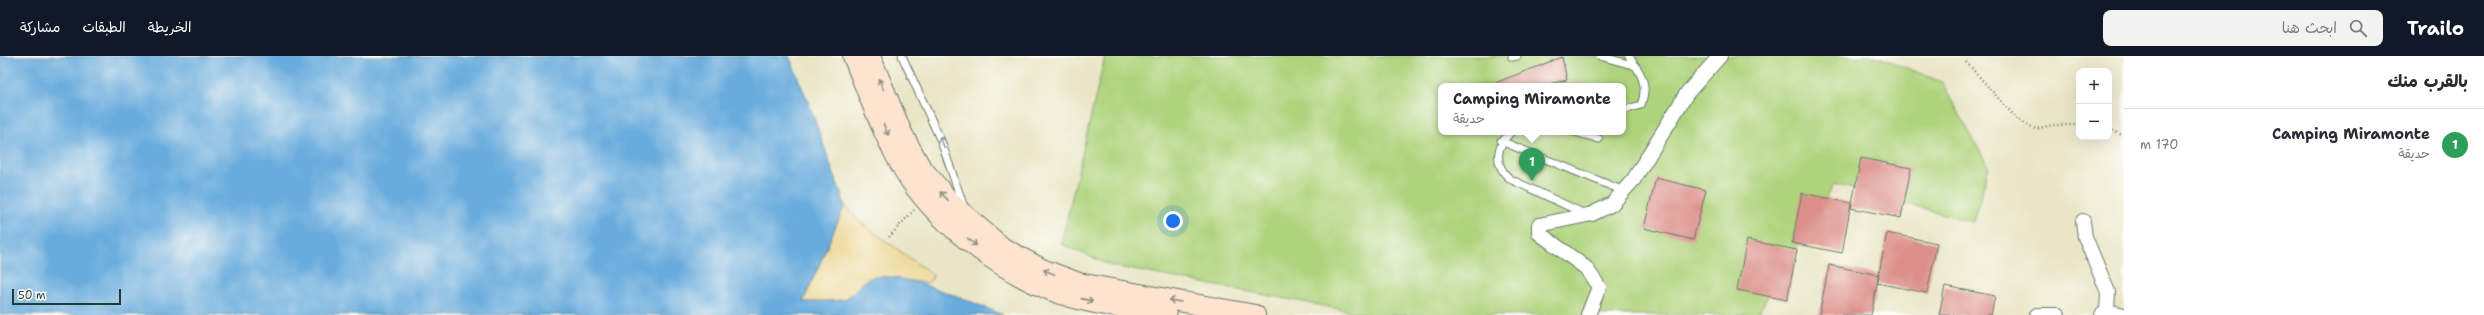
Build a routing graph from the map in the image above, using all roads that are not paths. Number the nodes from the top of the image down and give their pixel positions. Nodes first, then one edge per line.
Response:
1 (853, 56) edge
2 (870, 56) edge
3 (902, 56) edge
4 (1600, 56) edge
5 (1629, 56) edge
6 (1720, 56) edge
7 (1636, 66) junction
8 (1626, 109) edge
9 (1508, 135) edge
10 (1587, 135) edge
11 (1599, 138) dead end
12 (1501, 141) junction
13 (1624, 191) junction
14 (1587, 215) junction
15 (966, 218) junction
16 (2083, 221) dead end
17 (2105, 313) edge
18 (1166, 315) edge
19 (1255, 315) edge
20 (1588, 315) edge
21 (2037, 315) edge
22 (2058, 315) edge
23 (2124, 315) edge

1 -> 18 main road
15 -> 2 main road
15 -> 3 lane
4 - 7 lane
5 - 7 lane
6 - 13 street
7 - 8 lane
9 - 12 lane
10 - 11 lane
12 - 13 lane
12 - 14 lane
13 - 14 street
14 - 20 street
19 -> 15 main road
16 - 17 street
17 - 23 street
21 - 22 street

